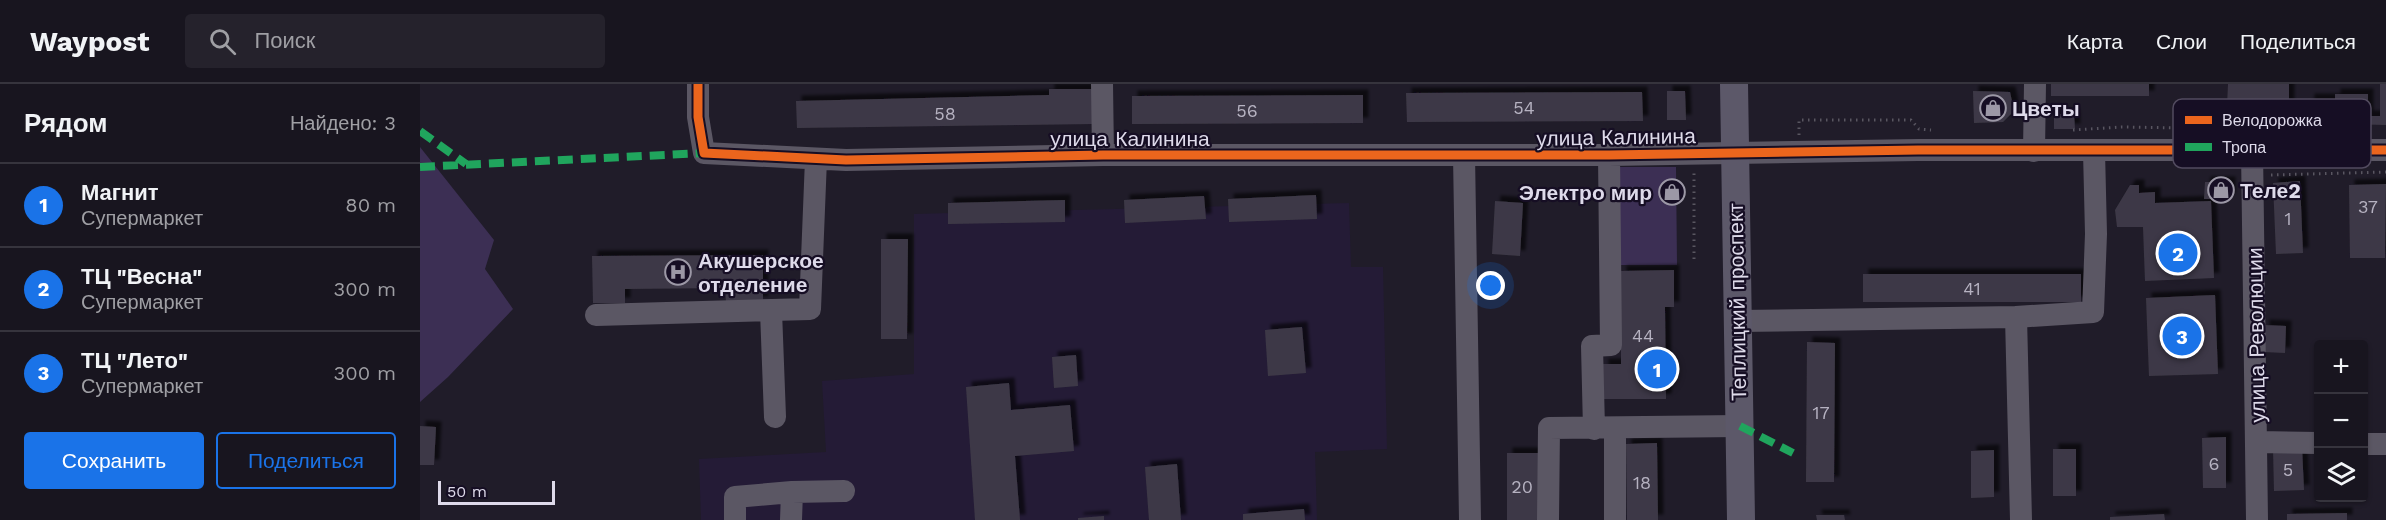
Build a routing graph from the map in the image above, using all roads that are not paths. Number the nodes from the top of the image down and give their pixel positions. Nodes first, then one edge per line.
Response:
1 (698, 84) edge
2 (1102, 84) edge
3 (1734, 84) edge
4 (2035, 84) edge
5 (2173, 150) edge
6 (2034, 151) junction
7 (2094, 151) junction
8 (1734, 153) junction
9 (1103, 155) junction
10 (1464, 155) junction
11 (1609, 155) junction
12 (816, 159) junction
13 (2253, 168) edge
14 (771, 310) junction
15 (596, 315) dead end
16 (2016, 317) junction
17 (1738, 321) junction
18 (775, 417) dead end
19 (1740, 426) junction
20 (1604, 428) junction
21 (2258, 442) junction
22 (2314, 443) edge
23 (2368, 444) edge
24 (2386, 444) edge
25 (844, 491) dead end
26 (792, 492) junction
27 (735, 520) edge
28 (791, 520) edge
29 (1470, 520) edge
30 (1548, 520) edge
31 (1615, 520) edge
32 (1741, 520) edge
33 (2021, 520) edge
34 (2257, 520) edge

1 - 12 street, улица Калинина
2 - 9 street
3 - 8 main road, Теплицкий проспект
4 - 6 street
5 - 7 street, улица Калинина
6 - 7 street, улица Калинина
6 - 8 street, улица Калинина
7 - 16 street
8 - 11 street, улица Калинина
8 - 17 main road, Теплицкий проспект
9 - 10 street, улица Калинина
9 - 12 street, улица Калинина
10 - 11 street, улица Калинина
10 - 29 street
11 - 20 street
12 - 14 street
13 - 21 street, улица Революции
14 - 15 street
14 - 18 street
16 - 17 street
16 - 33 street
17 - 19 main road, Теплицкий проспект
19 - 20 street
19 - 32 main road, Теплицкий проспект
20 - 30 street
20 - 31 street
21 - 22 street
21 - 34 street, улица Революции
23 - 24 street
25 - 26 street
26 - 27 street
26 - 28 street

